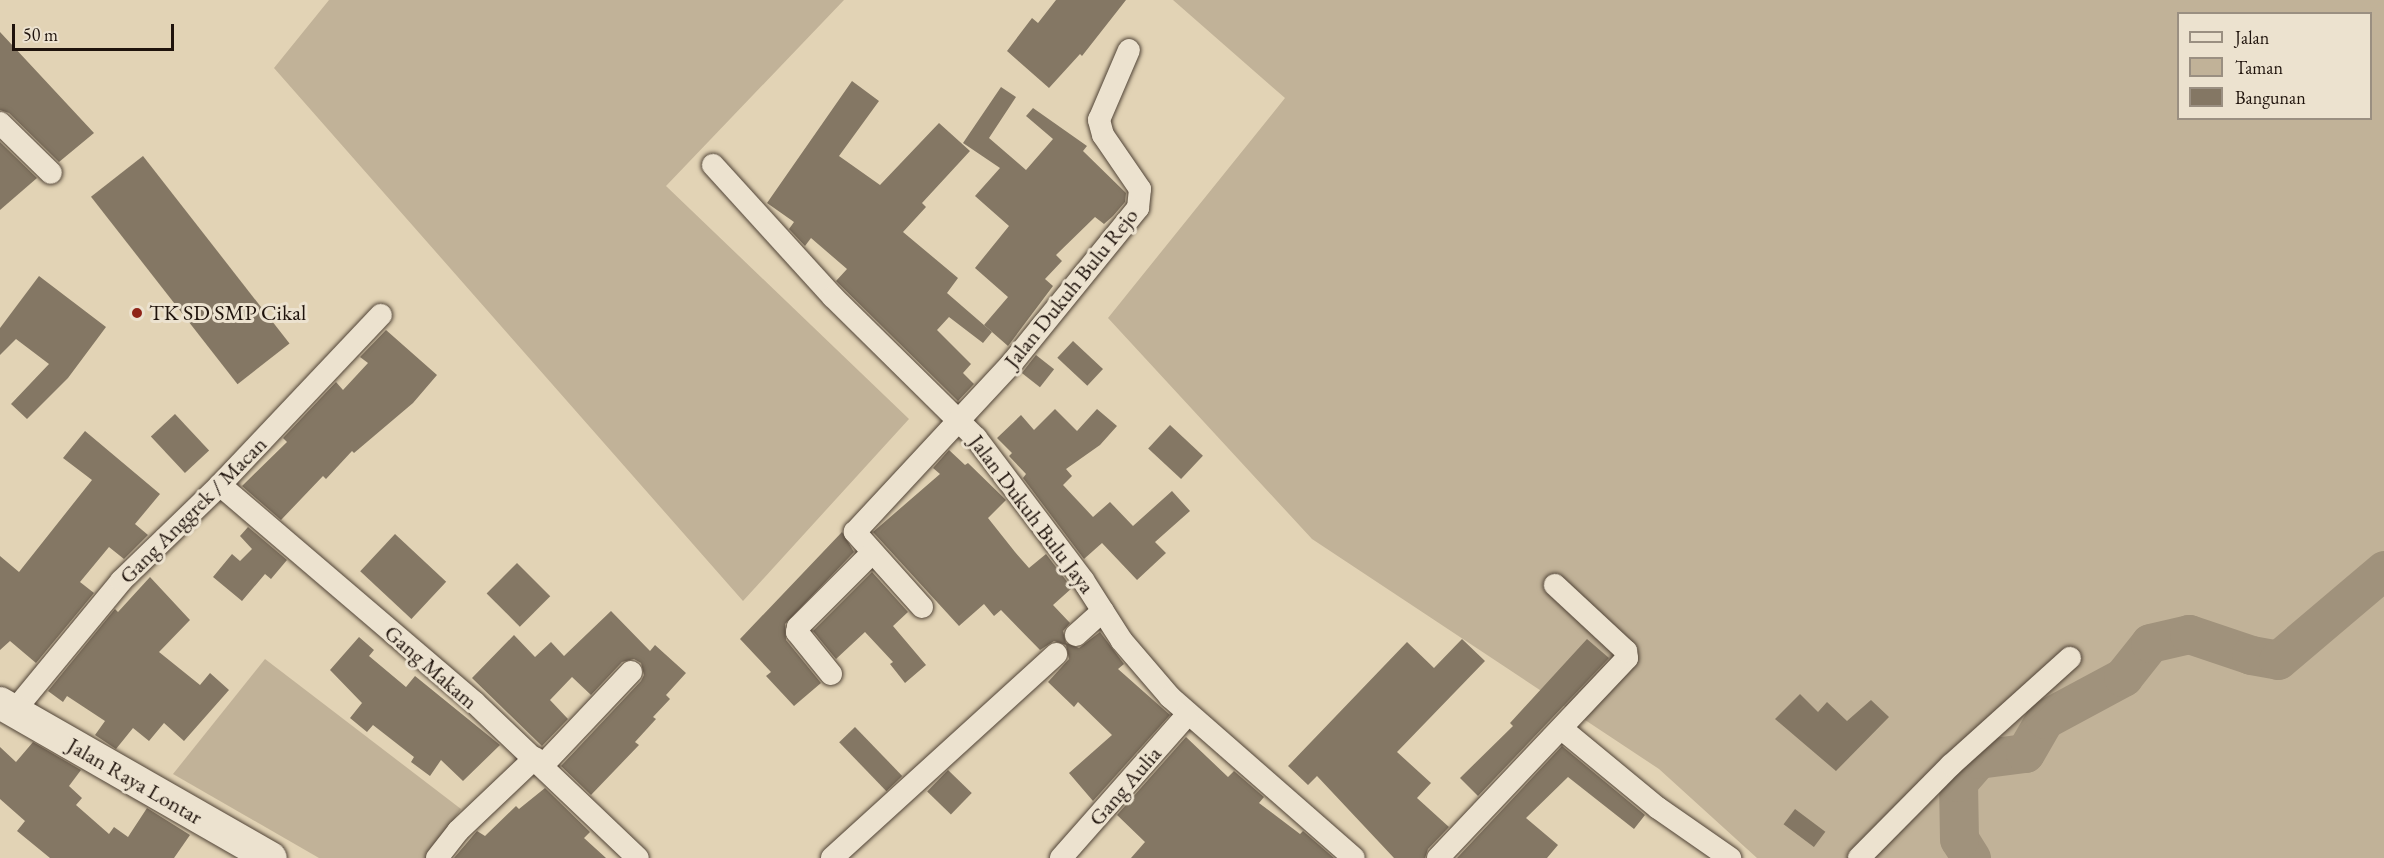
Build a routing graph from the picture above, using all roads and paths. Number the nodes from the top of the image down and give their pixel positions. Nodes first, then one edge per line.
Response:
1 (1129, 50) dead end
2 (0, 123) edge
3 (713, 165) dead end
4 (51, 173) dead end
5 (381, 315) dead end
6 (960, 422) junction
7 (220, 485) junction
8 (872, 553) junction
9 (1555, 585) dead end
10 (922, 607) dead end
11 (1103, 611) junction
12 (1076, 635) dead end
13 (1056, 654) dead end
14 (2070, 658) dead end
15 (631, 672) dead end
16 (831, 674) dead end
17 (7, 707) edge
18 (1188, 714) junction
19 (1562, 729) junction
20 (539, 762) junction
21 (271, 858) edge
22 (437, 858) edge
23 (638, 858) edge
24 (832, 858) edge
25 (1061, 858) edge
26 (1354, 858) edge
27 (1438, 858) edge
28 (1730, 858) edge
29 (1858, 858) edge

1 - 6 street, Jalan Dukuh Bulu Rejo
2 - 4 street
3 - 6 street, Jalan Dukuh Bulu Jaya
5 - 7 street, Gang Anggrek / Macan
6 - 8 street
6 - 11 street, Jalan Dukuh Bulu Jaya
7 - 17 street, Gang Anggrek / Macan
7 - 20 street, Gang Makam
8 - 10 street
8 - 16 street
9 - 19 street
11 - 12 street
11 - 18 street, Jalan Dukuh Bulu Jaya
13 - 24 street
14 - 29 street
15 - 20 street
17 - 21 street, Jalan Raya Lontar
18 - 25 street, Gang Aulia
18 - 26 street, Jalan Dukuh Bulu Jaya
19 - 27 street
19 - 28 street
20 - 22 street
20 - 23 street, Gang Makam

